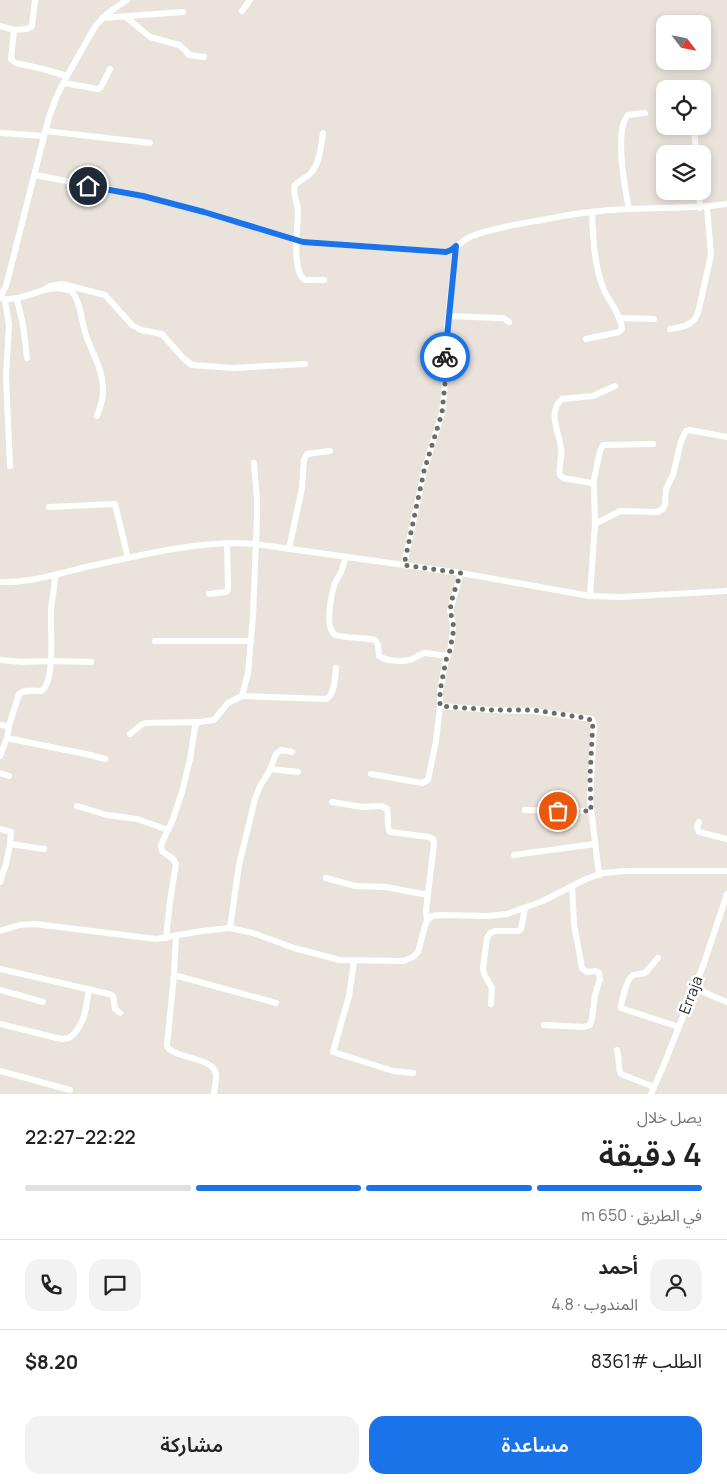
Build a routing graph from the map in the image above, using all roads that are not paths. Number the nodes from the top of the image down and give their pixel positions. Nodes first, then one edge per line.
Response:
1 (35, 0) edge
2 (127, 0) edge
3 (250, 0) edge
4 (242, 11) dead end
5 (184, 12) dead end
6 (126, 16) junction
7 (102, 18) junction
8 (0, 26) edge
9 (14, 30) junction
10 (204, 57) dead end
11 (110, 68) dead end
12 (67, 76) junction
13 (64, 83) junction
14 (645, 113) dead end
15 (0, 133) edge
16 (323, 133) dead end
17 (45, 134) junction
18 (150, 143) dead end
19 (35, 175) junction
20 (702, 200) edge
21 (727, 204) edge
22 (704, 207) junction
23 (629, 209) junction
24 (592, 212) junction
25 (296, 240) junction
26 (456, 246) junction
27 (324, 280) dead end
28 (44, 290) junction
29 (2, 298) edge
30 (17, 299) junction
31 (449, 316) junction
32 (619, 318) junction
33 (654, 319) dead end
34 (509, 322) dead end
35 (670, 329) dead end
36 (586, 339) dead end
37 (27, 358) dead end
38 (305, 364) dead end
39 (615, 386) dead end
40 (97, 416) dead end
41 (727, 437) edge
42 (653, 444) dead end
43 (330, 451) dead end
44 (254, 463) dead end
45 (10, 466) dead end
46 (593, 484) junction
47 (49, 507) dead end
48 (594, 524) junction
49 (226, 542) junction
50 (255, 544) junction
51 (289, 549) junction
52 (346, 557) junction
53 (128, 558) junction
54 (404, 565) junction
55 (461, 573) junction
56 (55, 575) junction
57 (0, 582) edge
58 (727, 591) edge
59 (209, 594) dead end
60 (590, 596) junction
61 (155, 641) dead end
62 (252, 641) junction
63 (448, 656) junction
64 (0, 660) edge
65 (50, 661) junction
66 (91, 662) dead end
67 (336, 668) dead end
68 (242, 696) junction
69 (440, 706) junction
70 (198, 722) junction
71 (0, 725) edge
72 (9, 726) junction
73 (130, 734) dead end
74 (7, 738) junction
75 (292, 752) dead end
76 (0, 756) edge
77 (105, 760) dead end
78 (271, 768) junction
79 (298, 772) dead end
80 (0, 773) edge
81 (371, 774) dead end
82 (9, 776) dead end
83 (332, 802) dead end
84 (77, 806) dead end
85 (524, 810) dead end
86 (591, 811) junction
87 (699, 822) dead end
88 (0, 829) edge
89 (168, 830) junction
90 (727, 839) edge
91 (10, 844) junction
92 (595, 844) junction
93 (44, 849) dead end
94 (514, 855) dead end
95 (727, 871) edge
96 (598, 875) junction
97 (326, 878) dead end
98 (0, 882) edge
99 (572, 886) junction
100 (727, 894) edge
101 (428, 895) junction
102 (525, 908) junction
103 (427, 921) junction
104 (230, 928) junction
105 (0, 931) edge
106 (176, 936) junction
107 (166, 938) junction
108 (658, 958) dead end
109 (354, 961) junction
110 (0, 969) edge
111 (174, 974) junction
112 (694, 988) junction
113 (89, 989) junction
114 (0, 990) edge
115 (43, 1002) dead end
116 (727, 1002) edge
117 (276, 1003) dead end
118 (491, 1004) dead end
119 (120, 1013) dead end
120 (0, 1024) edge
121 (544, 1024) dead end
122 (679, 1027) junction
123 (617, 1050) dead end
124 (0, 1070) edge
125 (413, 1073) dead end
126 (654, 1087) junction
127 (70, 1090) dead end
128 (214, 1094) edge
129 (651, 1094) edge

1 - 9 street
2 - 7 street
3 - 4 street
5 - 6 street
6 - 7 street
6 - 10 street
7 - 12 street
8 - 9 street
9 - 12 street
11 - 13 street
12 - 13 street
13 - 17 street
14 - 23 street
15 - 17 street
16 - 25 street
17 - 18 street
17 - 19 street
19 - 25 street
19 - 29 street
20 - 22 street
21 - 22 street
22 - 23 street
22 - 35 street
23 - 24 street
24 - 26 street
24 - 32 street
25 - 26 street
25 - 27 street
26 - 31 street
28 - 30 street
28 - 38 street
28 - 40 street
29 - 30 street
29 - 45 street
30 - 37 street
31 - 34 street
31 - 54 street
32 - 33 street
32 - 36 street
39 - 46 street
41 - 48 street
42 - 46 street
43 - 51 street
44 - 50 street
46 - 48 street
47 - 53 street
48 - 60 street
49 - 50 street
49 - 53 street
49 - 59 street
50 - 51 street
50 - 62 street
51 - 52 street
52 - 54 street
52 - 63 street
53 - 56 street
54 - 55 street
55 - 60 street
55 - 63 street
56 - 57 street
56 - 65 street
58 - 60 street
61 - 62 street
62 - 68 street
63 - 69 street
64 - 65 street
65 - 66 street
65 - 72 street
67 - 68 street
68 - 70 street
69 - 81 street
69 - 86 street
70 - 73 street
70 - 89 street
71 - 72 street
72 - 74 street
74 - 76 street
74 - 77 street
75 - 78 street
78 - 79 street
78 - 104 street
80 - 82 street
83 - 101 street
84 - 89 street
85 - 86 street
86 - 92 street
87 - 90 street
88 - 91 street
89 - 107 street
91 - 93 street
91 - 98 street
92 - 94 street
92 - 96 street
95 - 96 street
96 - 99 street
97 - 101 street
99 - 102 street
99 - 121 street
100 - 112 street, Erraja
101 - 103 street
102 - 103 street
102 - 118 street
103 - 109 street
104 - 106 street
104 - 109 street
105 - 107 street
106 - 107 street
106 - 111 street
108 - 122 street
109 - 125 street
110 - 113 street
111 - 117 street
111 - 128 street
112 - 116 street
112 - 122 street, Erraja
113 - 119 street
113 - 120 street
114 - 115 street
122 - 126 street, Erraja
123 - 126 street
124 - 127 street
126 - 129 street, Erraja

